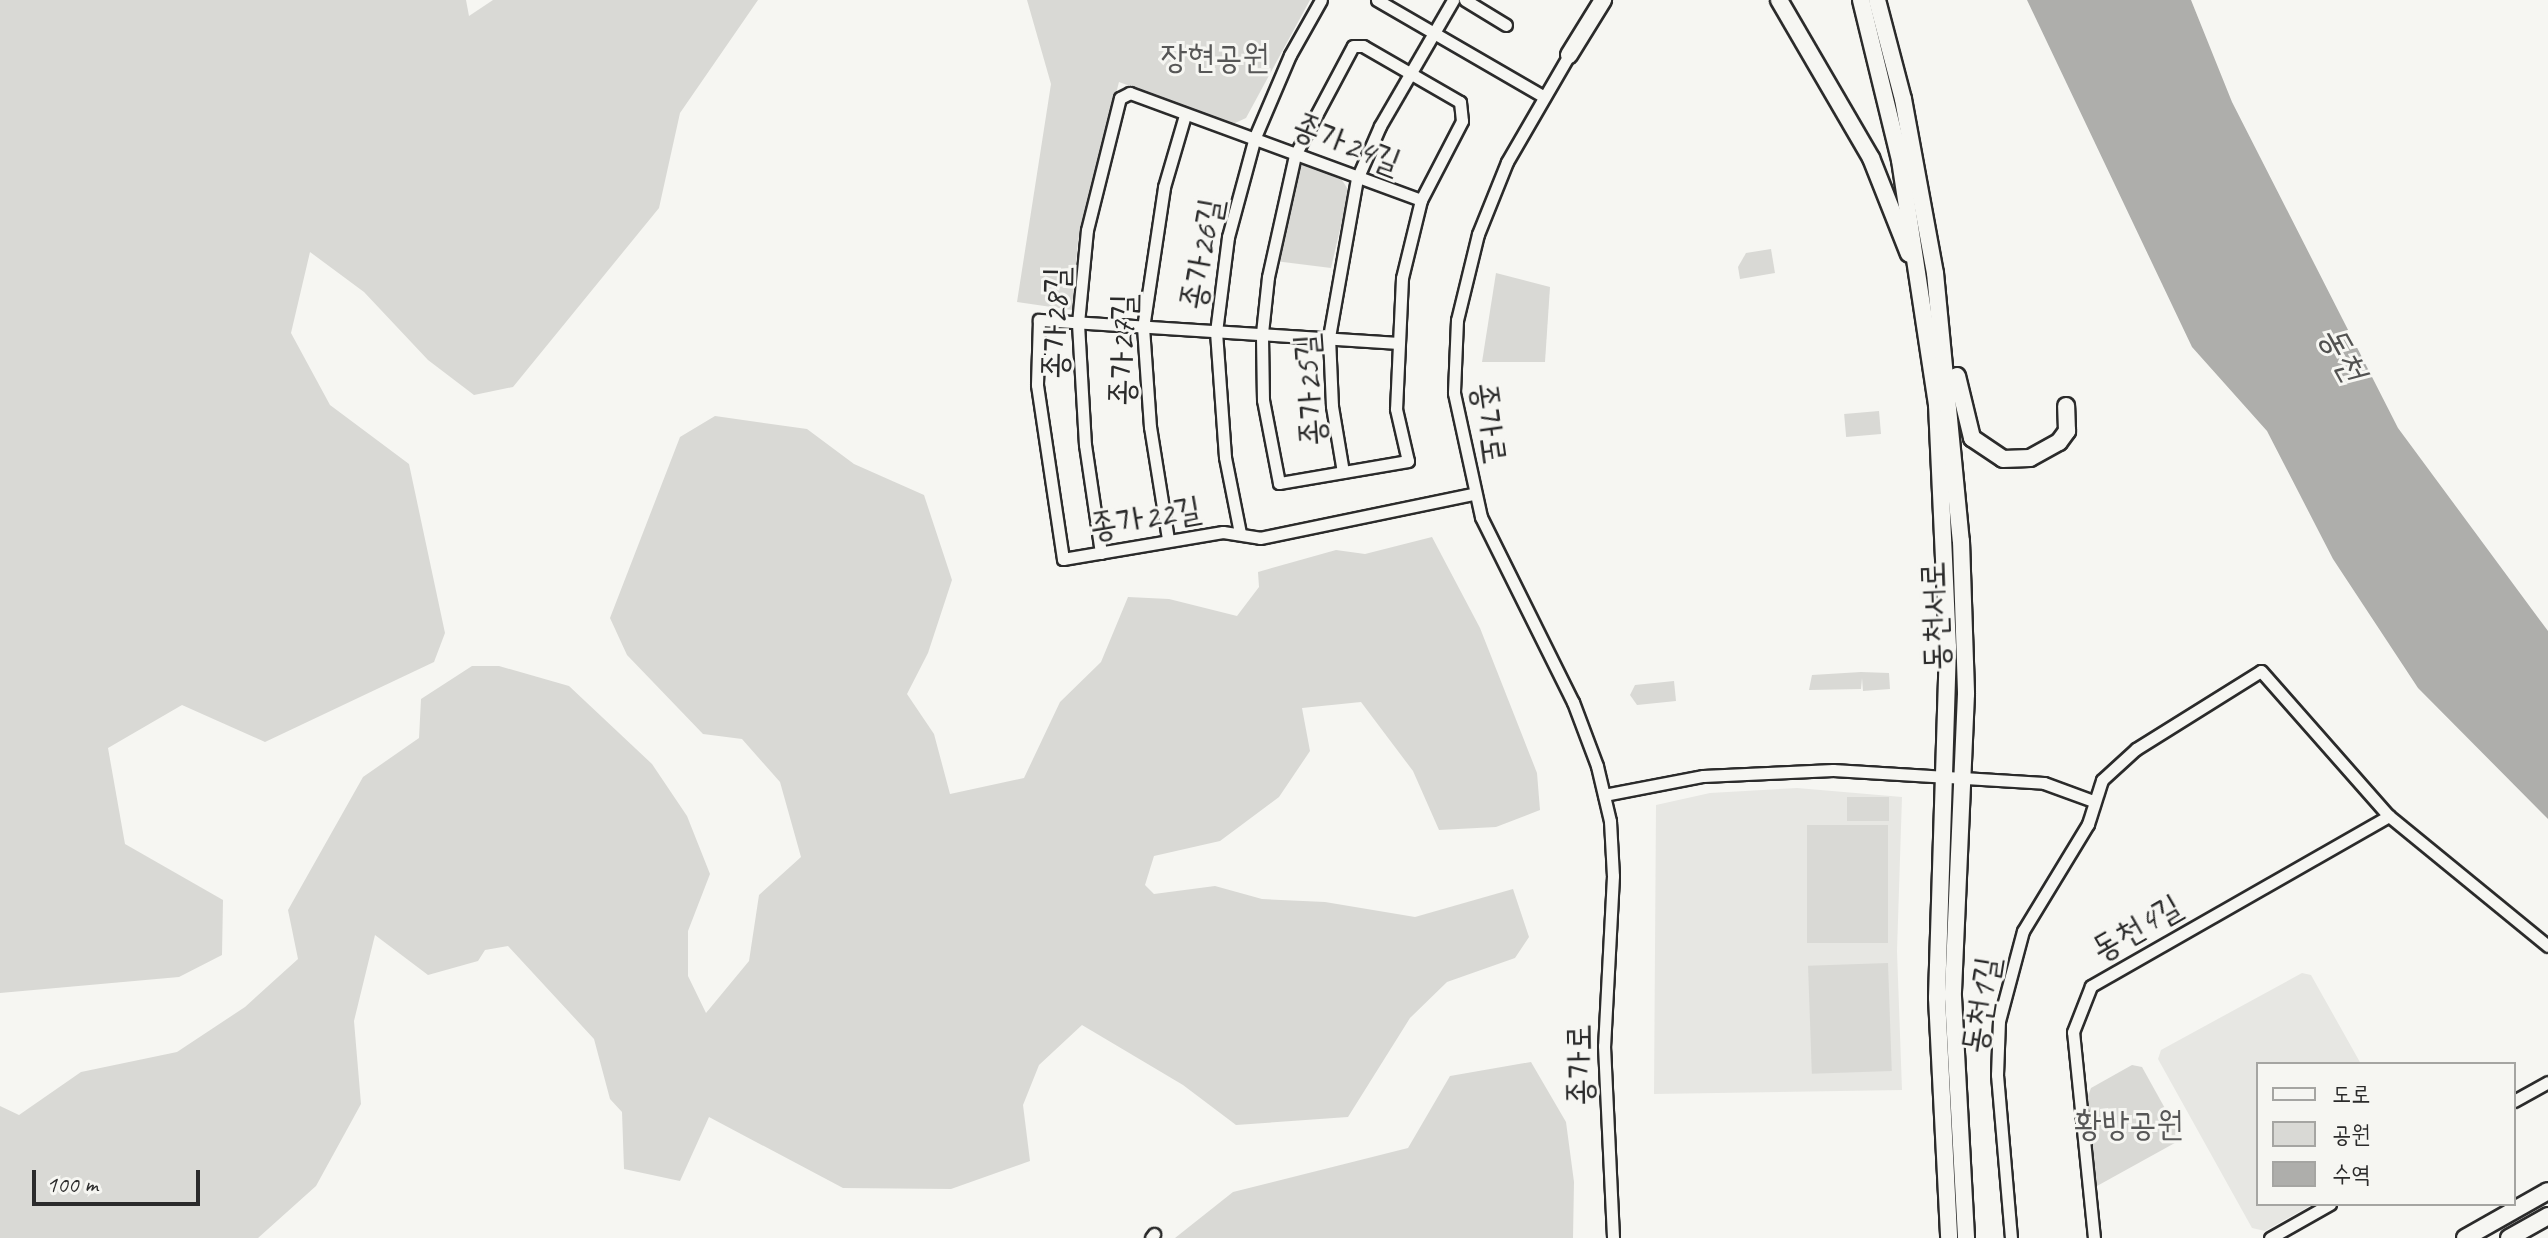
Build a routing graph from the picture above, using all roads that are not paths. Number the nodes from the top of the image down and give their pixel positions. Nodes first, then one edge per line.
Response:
1 (1321, 0) edge
2 (1377, 0) edge
3 (1453, 0) edge
4 (1465, 0) edge
5 (1603, 0) edge
6 (1779, 0) edge
7 (1861, 0) edge
8 (1877, 0) edge
9 (1506, 25) dead end
10 (1434, 33) junction
11 (1569, 55) joint
12 (1409, 74) junction
13 (1544, 97) junction
14 (1120, 98) joint
15 (1185, 115) junction
16 (1255, 137) junction
17 (1295, 155) junction
18 (1357, 179) junction
19 (1421, 200) junction
20 (1935, 273) junction
21 (1927, 320) junction
22 (1078, 323) junction
23 (1143, 328) junction
24 (1216, 332) junction
25 (1262, 333) junction
26 (1329, 337) junction
27 (1397, 343) junction
28 (2066, 406) dead end
29 (1343, 472) junction
30 (1473, 494) junction
31 (1240, 533) junction
32 (1168, 539) junction
33 (1101, 553) junction
34 (1944, 777) junction
35 (1962, 778) junction
36 (1604, 795) junction
37 (2093, 801) junction
38 (2389, 816) junction
39 (2548, 946) edge
40 (2548, 1082) edge
41 (2516, 1100) edge
42 (2548, 1191) edge
43 (2326, 1206) edge
44 (2548, 1216) edge
45 (2499, 1219) junction
46 (1613, 1238) edge
47 (1949, 1238) edge
48 (1966, 1238) edge
49 (2011, 1238) edge
50 (2094, 1238) edge
51 (2270, 1238) edge
52 (2465, 1238) edge
53 (2510, 1238) edge

1 - 16 street, 종가26길
2 - 10 street
3 - 10 street, 종가25길
4 - 9 street
5 - 11 main road
6 - 21 main road
7 - 21 main road, 동천서로
8 - 20 main road, 동천서로
10 - 12 street, 종가25길
10 - 13 street
11 - 13 street, 종가로
12 - 17 street, 종가25길
12 - 18 street, 종가25길
12 - 19 street, 종가25길
13 - 30 street, 종가로
14 - 15 street, 종가24길
14 - 22 street, 종가28길
15 - 16 street, 종가24길
15 - 23 street, 종가27길
16 - 17 street, 종가24길
16 - 24 street, 종가26길
17 - 18 street, 종가24길
17 - 25 street, 종가25길
18 - 19 street, 종가24길
18 - 26 street, 종가25길
19 - 27 street, 종가25길
20 - 28 main road
20 - 35 main road, 동천서로
21 - 34 main road, 동천서로
22 - 23 street
22 - 33 street, 종가28길
22 - 33 street, 종가22길
23 - 24 street
23 - 32 street, 종가27길
24 - 25 street
24 - 31 street, 종가26길
25 - 26 street
25 - 29 street, 종가25길
26 - 27 street
26 - 29 street, 종가25길
27 - 29 street, 종가25길
30 - 31 street, 종가22길
30 - 36 street, 종가로
31 - 32 street, 종가22길
32 - 33 street, 종가22길
34 - 35 street
34 - 36 street
34 - 47 main road, 동천서로
35 - 37 street
35 - 48 main road, 동천서로
36 - 46 street, 종가로
37 - 38 street, 동천1길
37 - 49 street, 동천1길
38 - 39 street
38 - 50 street, 동천4길
40 - 41 street
42 - 45 main road
43 - 51 street
44 - 53 main road
45 - 52 main road
45 - 53 main road

